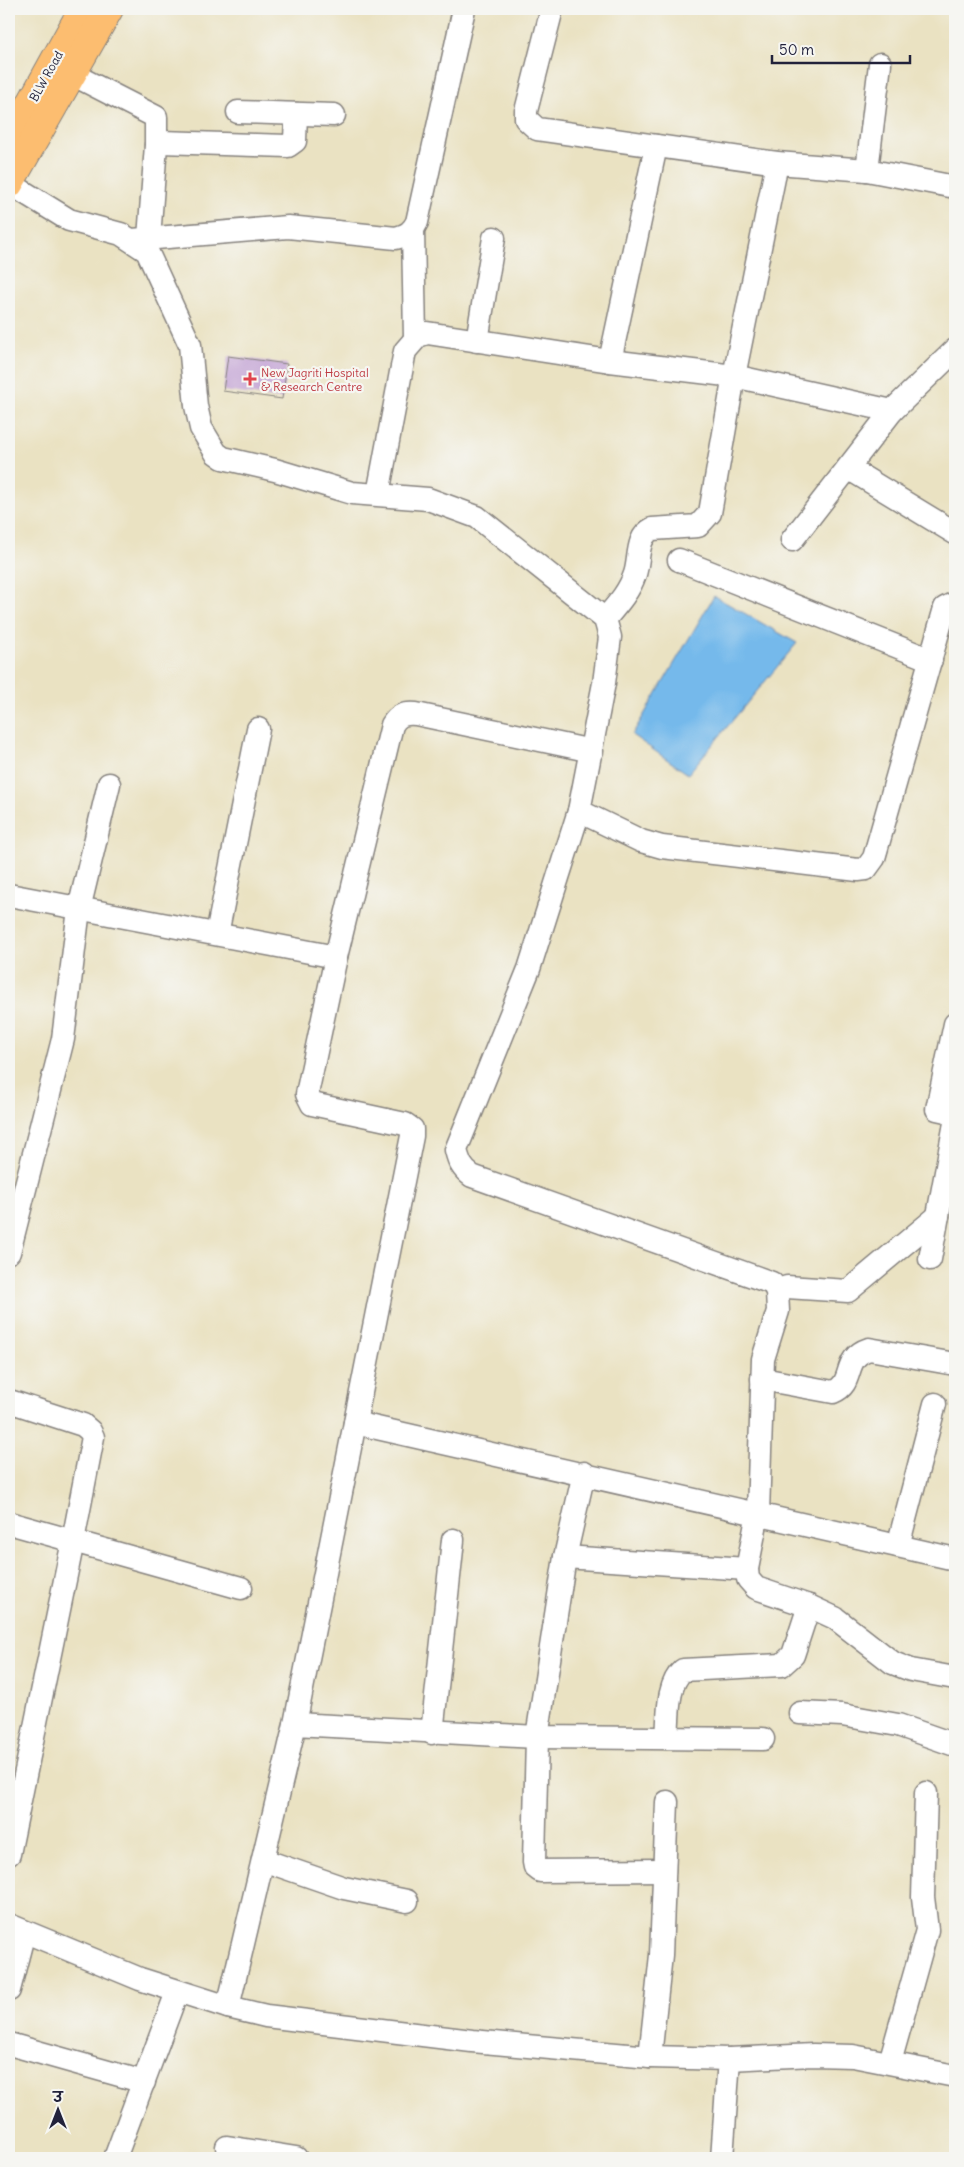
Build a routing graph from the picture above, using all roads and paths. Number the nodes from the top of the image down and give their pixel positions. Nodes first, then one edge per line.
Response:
1 (83, 9) edge
2 (109, 9) edge
3 (464, 9) edge
4 (552, 9) edge
5 (880, 64) dead end
6 (72, 74) junction
7 (238, 112) dead end
8 (296, 114) junction
9 (334, 115) dead end
10 (16, 144) edge
11 (156, 145) junction
12 (656, 146) junction
13 (777, 163) junction
14 (867, 170) junction
15 (9, 184) edge
16 (955, 187) edge
17 (413, 230) junction
18 (494, 238) dead end
19 (140, 239) junction
20 (415, 338) junction
21 (477, 341) junction
22 (955, 350) edge
23 (610, 361) junction
24 (734, 376) junction
25 (892, 411) junction
26 (848, 468) junction
27 (378, 494) junction
28 (955, 533) edge
29 (792, 540) dead end
30 (679, 560) dead end
31 (955, 603) edge
32 (605, 619) junction
33 (930, 660) junction
34 (258, 728) dead end
35 (592, 751) junction
36 (109, 784) dead end
37 (579, 811) junction
38 (9, 895) edge
39 (79, 909) junction
40 (216, 934) junction
41 (336, 957) junction
42 (955, 1024) edge
43 (955, 1113) edge
44 (955, 1123) edge
45 (15, 1204) edge
46 (938, 1216) junction
47 (9, 1252) edge
48 (930, 1259) dead end
49 (777, 1291) junction
50 (955, 1364) edge
51 (762, 1379) junction
52 (9, 1401) edge
53 (936, 1404) dead end
54 (355, 1423) junction
55 (584, 1473) junction
56 (758, 1513) junction
57 (9, 1524) edge
58 (453, 1540) dead end
59 (73, 1541) junction
60 (898, 1546) junction
61 (565, 1557) junction
62 (955, 1559) edge
63 (747, 1569) junction
64 (241, 1588) dead end
65 (809, 1606) junction
66 (955, 1678) edge
67 (800, 1713) dead end
68 (295, 1724) junction
69 (432, 1733) junction
70 (537, 1737) junction
71 (667, 1738) junction
72 (763, 1739) dead end
73 (955, 1745) edge
74 (926, 1793) dead end
75 (667, 1802) dead end
76 (9, 1854) edge
77 (263, 1860) junction
78 (664, 1870) junction
79 (406, 1901) dead end
80 (16, 1929) edge
81 (9, 1990) edge
82 (178, 1992) junction
83 (228, 2007) junction
84 (9, 2044) edge
85 (650, 2057) junction
86 (729, 2059) junction
87 (890, 2062) junction
88 (955, 2076) edge
89 (144, 2082) junction
90 (227, 2147) dead end
91 (115, 2158) edge
92 (296, 2158) edge
93 (722, 2158) edge

1 - 10 main road, BLW Road
2 - 6 main road
3 - 17 street
4 - 12 street
5 - 14 street
6 - 10 main road
6 - 11 street
7 - 8 street
8 - 9 street
8 - 11 street
10 - 15 main road
11 - 19 street
12 - 13 street
12 - 23 street
13 - 14 street
13 - 24 street
14 - 16 street
15 - 19 street
17 - 19 street
17 - 20 street
18 - 21 street
19 - 27 street
20 - 21 street
20 - 27 street
21 - 23 street
22 - 25 street
23 - 24 street
24 - 25 street
24 - 32 street
25 - 26 street
26 - 28 street
26 - 29 street
27 - 32 street
30 - 33 street
31 - 33 street
32 - 35 street
33 - 37 street
34 - 40 street
35 - 37 street
35 - 41 street
36 - 39 street
37 - 49 street
38 - 39 street
39 - 40 street
39 - 45 street
40 - 41 street
41 - 54 street
42 - 43 street
44 - 46 street
45 - 47 street
46 - 48 street
46 - 49 street
49 - 51 street
50 - 51 street
51 - 56 street
52 - 59 street
53 - 60 street
54 - 55 street
54 - 68 street
55 - 56 street
55 - 61 street
56 - 60 street
56 - 63 street
57 - 59 street
58 - 69 street
59 - 64 street
59 - 76 street
60 - 62 street
61 - 63 street
61 - 70 street
63 - 65 street
65 - 66 street
65 - 71 street
67 - 73 street
68 - 69 street
68 - 77 street
69 - 70 street
70 - 71 street
70 - 78 street
71 - 72 street
74 - 87 street
75 - 78 street
77 - 79 street
77 - 83 street
78 - 85 street
80 - 81 street
80 - 82 street
82 - 83 street
82 - 89 street
83 - 85 street
84 - 89 street
85 - 86 street
86 - 87 street
86 - 93 street
87 - 88 street
89 - 91 street
90 - 92 street

